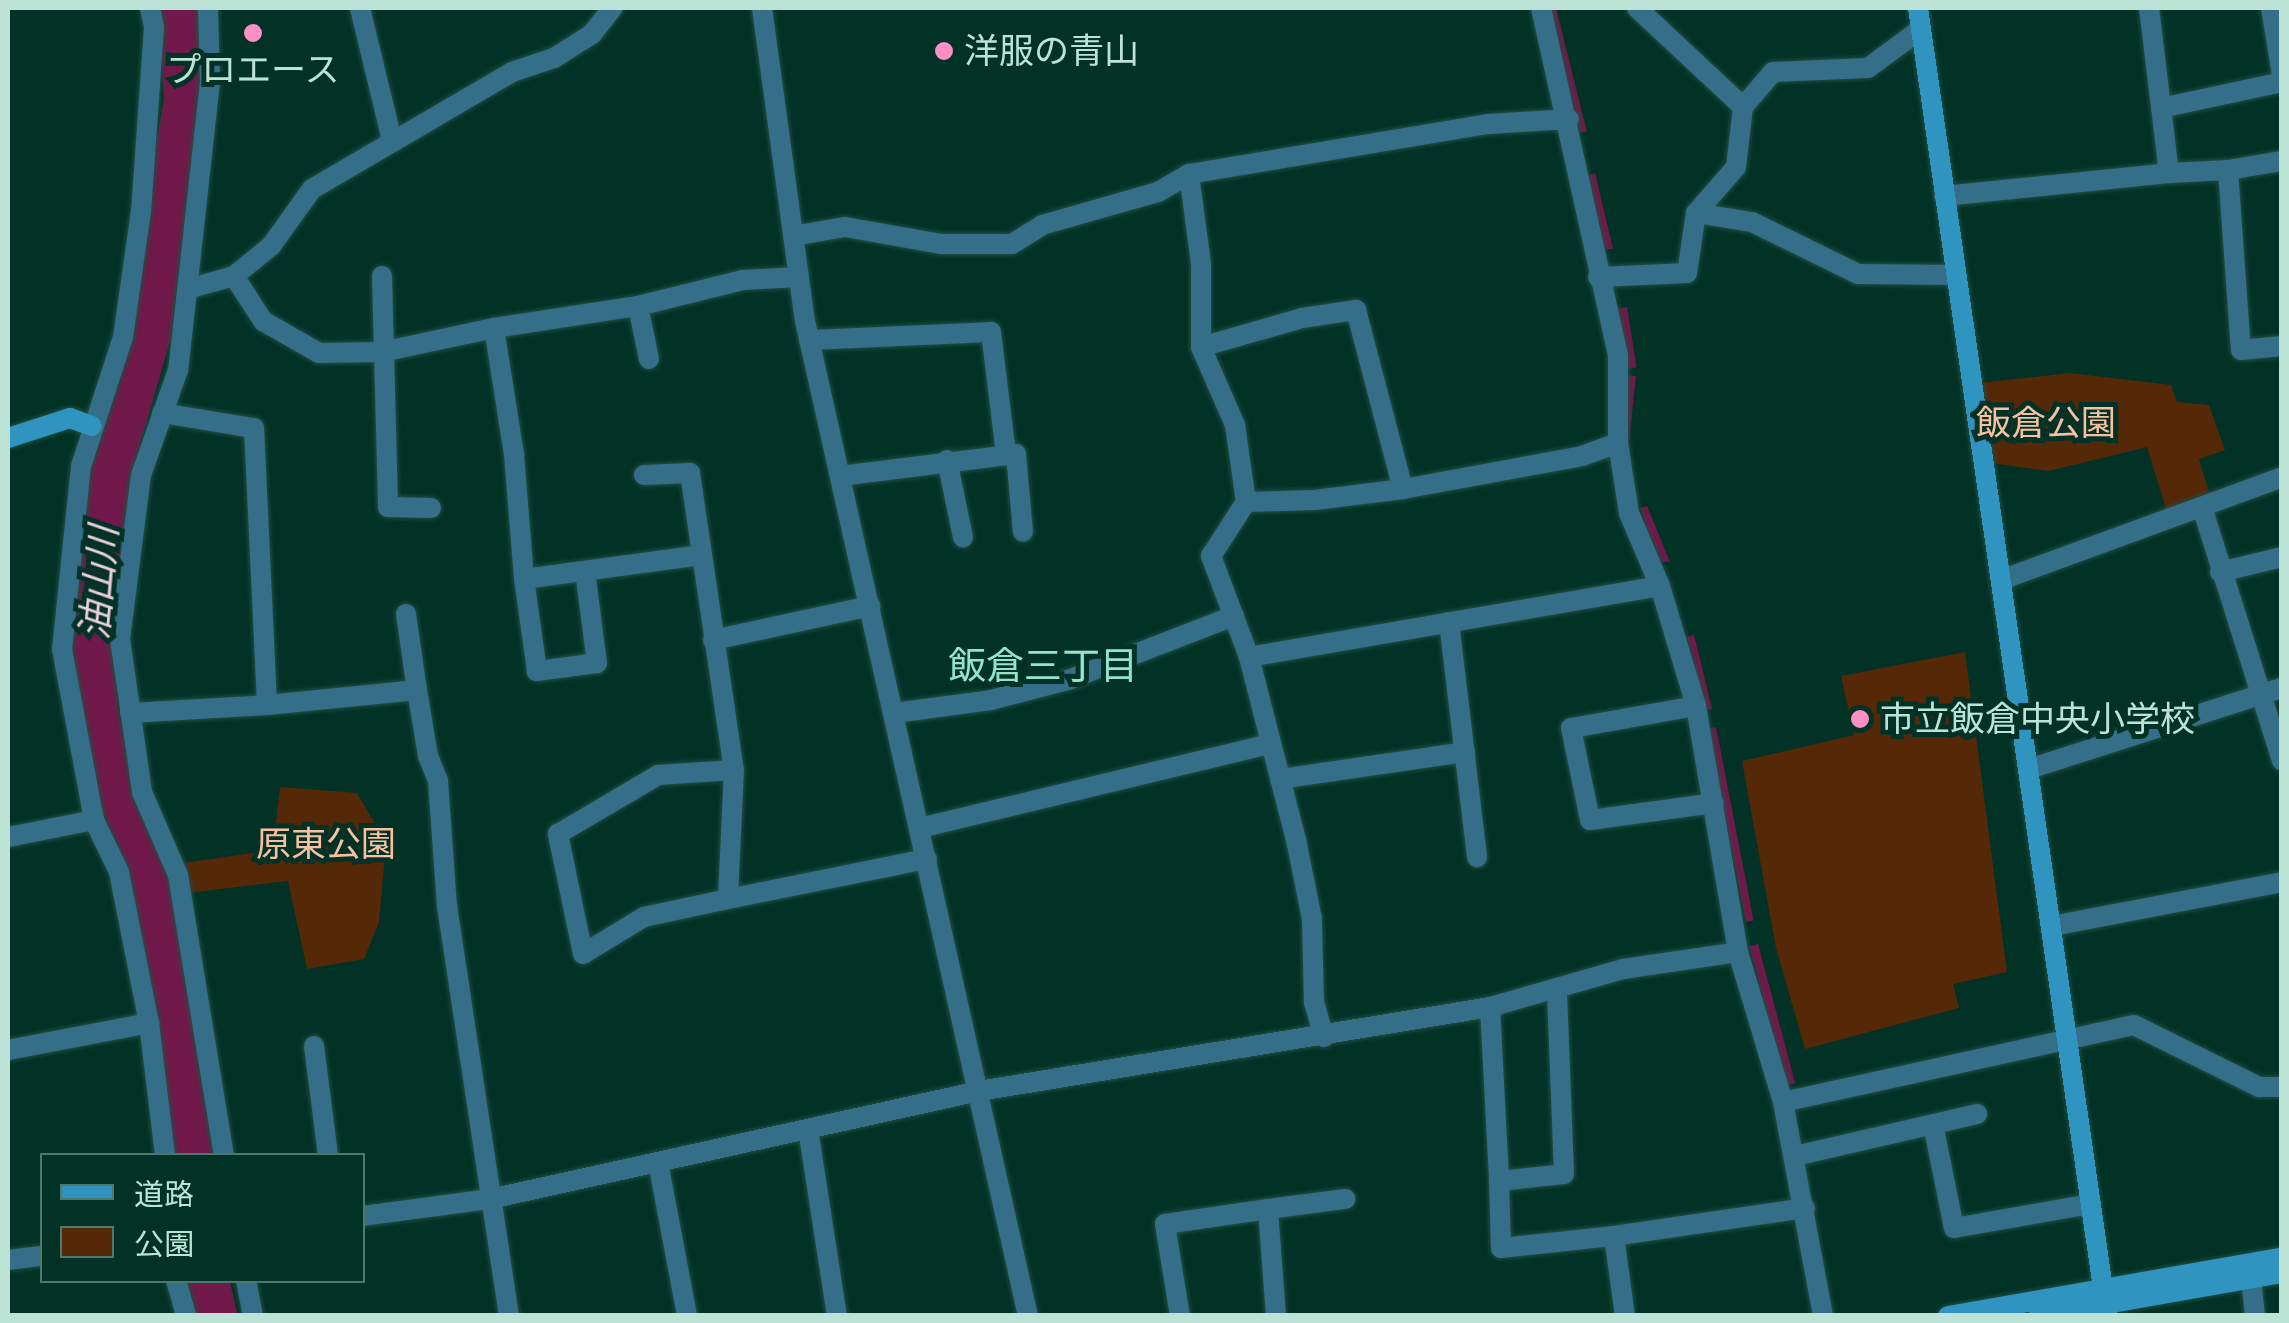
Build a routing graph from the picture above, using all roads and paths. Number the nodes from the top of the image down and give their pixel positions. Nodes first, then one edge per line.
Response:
1 (150, 8) edge
2 (208, 8) edge
3 (360, 8) edge
4 (612, 8) edge
5 (762, 8) edge
6 (1541, 8) edge
7 (1637, 8) edge
8 (2149, 8) edge
9 (2271, 8) edge
10 (1920, 18) edge
11 (2282, 79) edge
12 (1743, 106) junction
13 (2161, 108) junction
14 (1569, 119) junction
15 (392, 140) junction
16 (2282, 161) edge
17 (2228, 170) junction
18 (2170, 173) junction
19 (1189, 174) junction
20 (1944, 196) junction
21 (1696, 214) junction
22 (794, 236) junction
23 (234, 276) junction
24 (382, 276) dead end
25 (1956, 276) junction
26 (799, 277) junction
27 (1598, 277) junction
28 (188, 289) junction
29 (638, 306) junction
30 (494, 328) junction
31 (810, 340) junction
32 (1201, 346) junction
33 (2282, 346) edge
34 (382, 352) junction
35 (649, 359) dead end
36 (162, 413) junction
37 (92, 426) junction
38 (8, 438) edge
39 (1618, 443) junction
40 (1006, 455) junction
41 (947, 460) junction
42 (644, 475) dead end
43 (840, 476) junction
44 (2282, 478) edge
45 (1403, 489) junction
46 (1246, 502) junction
47 (2202, 507) junction
48 (431, 508) dead end
49 (1023, 532) dead end
50 (963, 536) dead end
51 (701, 555) junction
52 (2282, 558) edge
53 (585, 571) junction
54 (2220, 572) junction
55 (524, 579) junction
56 (2001, 580) junction
57 (1660, 586) junction
58 (870, 606) junction
59 (406, 614) dead end
60 (1234, 616) junction
61 (1449, 622) junction
62 (713, 640) junction
63 (1249, 656) junction
64 (2282, 688) edge
65 (417, 690) junction
66 (2260, 694) junction
67 (267, 706) junction
68 (1696, 706) junction
69 (130, 713) junction
70 (894, 713) junction
71 (1271, 744) junction
72 (1464, 752) junction
73 (2282, 760) edge
74 (2029, 769) junction
75 (734, 770) junction
76 (1280, 780) junction
77 (1714, 803) junction
78 (94, 820) junction
79 (920, 828) junction
80 (8, 837) edge
81 (1477, 857) dead end
82 (927, 859) junction
83 (2282, 882) edge
84 (728, 899) junction
85 (2052, 926) junction
86 (1738, 952) junction
87 (1557, 988) junction
88 (1490, 1007) junction
89 (149, 1022) junction
90 (2067, 1036) junction
91 (1324, 1037) junction
92 (314, 1046) dead end
93 (8, 1050) edge
94 (2282, 1086) edge
95 (980, 1091) junction
96 (1783, 1102) junction
97 (1976, 1114) dead end
98 (1932, 1124) junction
99 (808, 1129) junction
100 (165, 1153) edge
101 (224, 1153) edge
102 (328, 1153) edge
103 (1794, 1156) junction
104 (658, 1162) junction
105 (1499, 1181) junction
106 (490, 1200) junction
107 (1345, 1200) dead end
108 (2090, 1204) junction
109 (1804, 1208) junction
110 (1268, 1210) junction
111 (365, 1216) edge
112 (1614, 1236) junction
113 (40, 1256) edge
114 (2282, 1258) edge
115 (8, 1260) edge
116 (2282, 1273) edge
117 (2251, 1278) junction
118 (177, 1283) edge
119 (247, 1283) edge
120 (2105, 1302) edge
121 (186, 1316) edge
122 (253, 1316) edge
123 (509, 1316) edge
124 (687, 1316) edge
125 (837, 1316) edge
126 (1028, 1316) edge
127 (1180, 1316) edge
128 (1276, 1316) edge
129 (1624, 1316) edge
130 (1823, 1316) edge
131 (1948, 1316) edge
132 (2038, 1316) edge
133 (2255, 1316) edge

1 - 37 street
2 - 28 street
3 - 15 street
4 - 15 street
5 - 22 street
6 - 14 street
7 - 12 street
8 - 13 street
9 - 11 street
10 - 12 street
10 - 20 street
11 - 13 street
12 - 21 street
13 - 18 street
14 - 19 street
14 - 27 street
15 - 23 street
16 - 17 street
17 - 18 street
17 - 33 street
18 - 20 street
19 - 22 street
19 - 32 street
20 - 25 street
21 - 25 street
21 - 27 street
22 - 26 street
23 - 28 street
23 - 34 street
24 - 34 street
25 - 56 street
26 - 29 street
26 - 31 street
27 - 39 street
28 - 36 street
29 - 30 street
29 - 35 street
30 - 34 street
30 - 55 street
31 - 40 street
31 - 43 street
32 - 45 street
32 - 46 street
34 - 48 street
36 - 67 street
36 - 69 street
37 - 38 street
37 - 78 street
39 - 45 street
39 - 57 street
40 - 41 street
40 - 49 street
41 - 43 street
41 - 50 street
42 - 51 street
43 - 58 street
44 - 47 street
45 - 46 street
46 - 60 street
47 - 54 street
47 - 56 street
51 - 53 street
51 - 62 street
52 - 54 street
53 - 55 street
53 - 55 street
54 - 66 street
56 - 74 street
57 - 61 street
57 - 68 street
58 - 62 street
58 - 70 street
59 - 65 street
60 - 63 street
60 - 70 street
61 - 63 street
61 - 72 street
62 - 75 street
63 - 71 street
64 - 66 street
65 - 67 street
65 - 106 street
66 - 73 street
66 - 74 street
67 - 69 street
68 - 77 street
68 - 77 street
69 - 101 street
70 - 79 street
71 - 76 street
71 - 79 street
72 - 76 street
72 - 81 street
74 - 85 street
75 - 84 street
75 - 84 street
76 - 91 street
77 - 86 street
78 - 80 street
78 - 89 street
79 - 82 street
82 - 84 street
82 - 95 street
83 - 85 street
85 - 90 street
86 - 87 street
86 - 96 street
87 - 88 street
87 - 105 street
88 - 91 street
88 - 105 street
89 - 93 street
89 - 100 street
90 - 94 street
90 - 96 street
90 - 108 street
91 - 95 street
92 - 102 street
95 - 99 street
95 - 126 street
96 - 103 street
97 - 98 street
98 - 103 street
98 - 108 street
99 - 104 street
99 - 125 street
103 - 109 street
104 - 106 street
104 - 124 street
105 - 112 street
106 - 111 street
106 - 123 street
107 - 110 street
108 - 120 street
109 - 112 street
109 - 130 street
110 - 127 street
110 - 128 street
112 - 129 street
113 - 115 street
114 - 120 street
116 - 117 street
117 - 120 street
117 - 133 street
118 - 121 street
119 - 122 street
120 - 131 street
120 - 132 street

